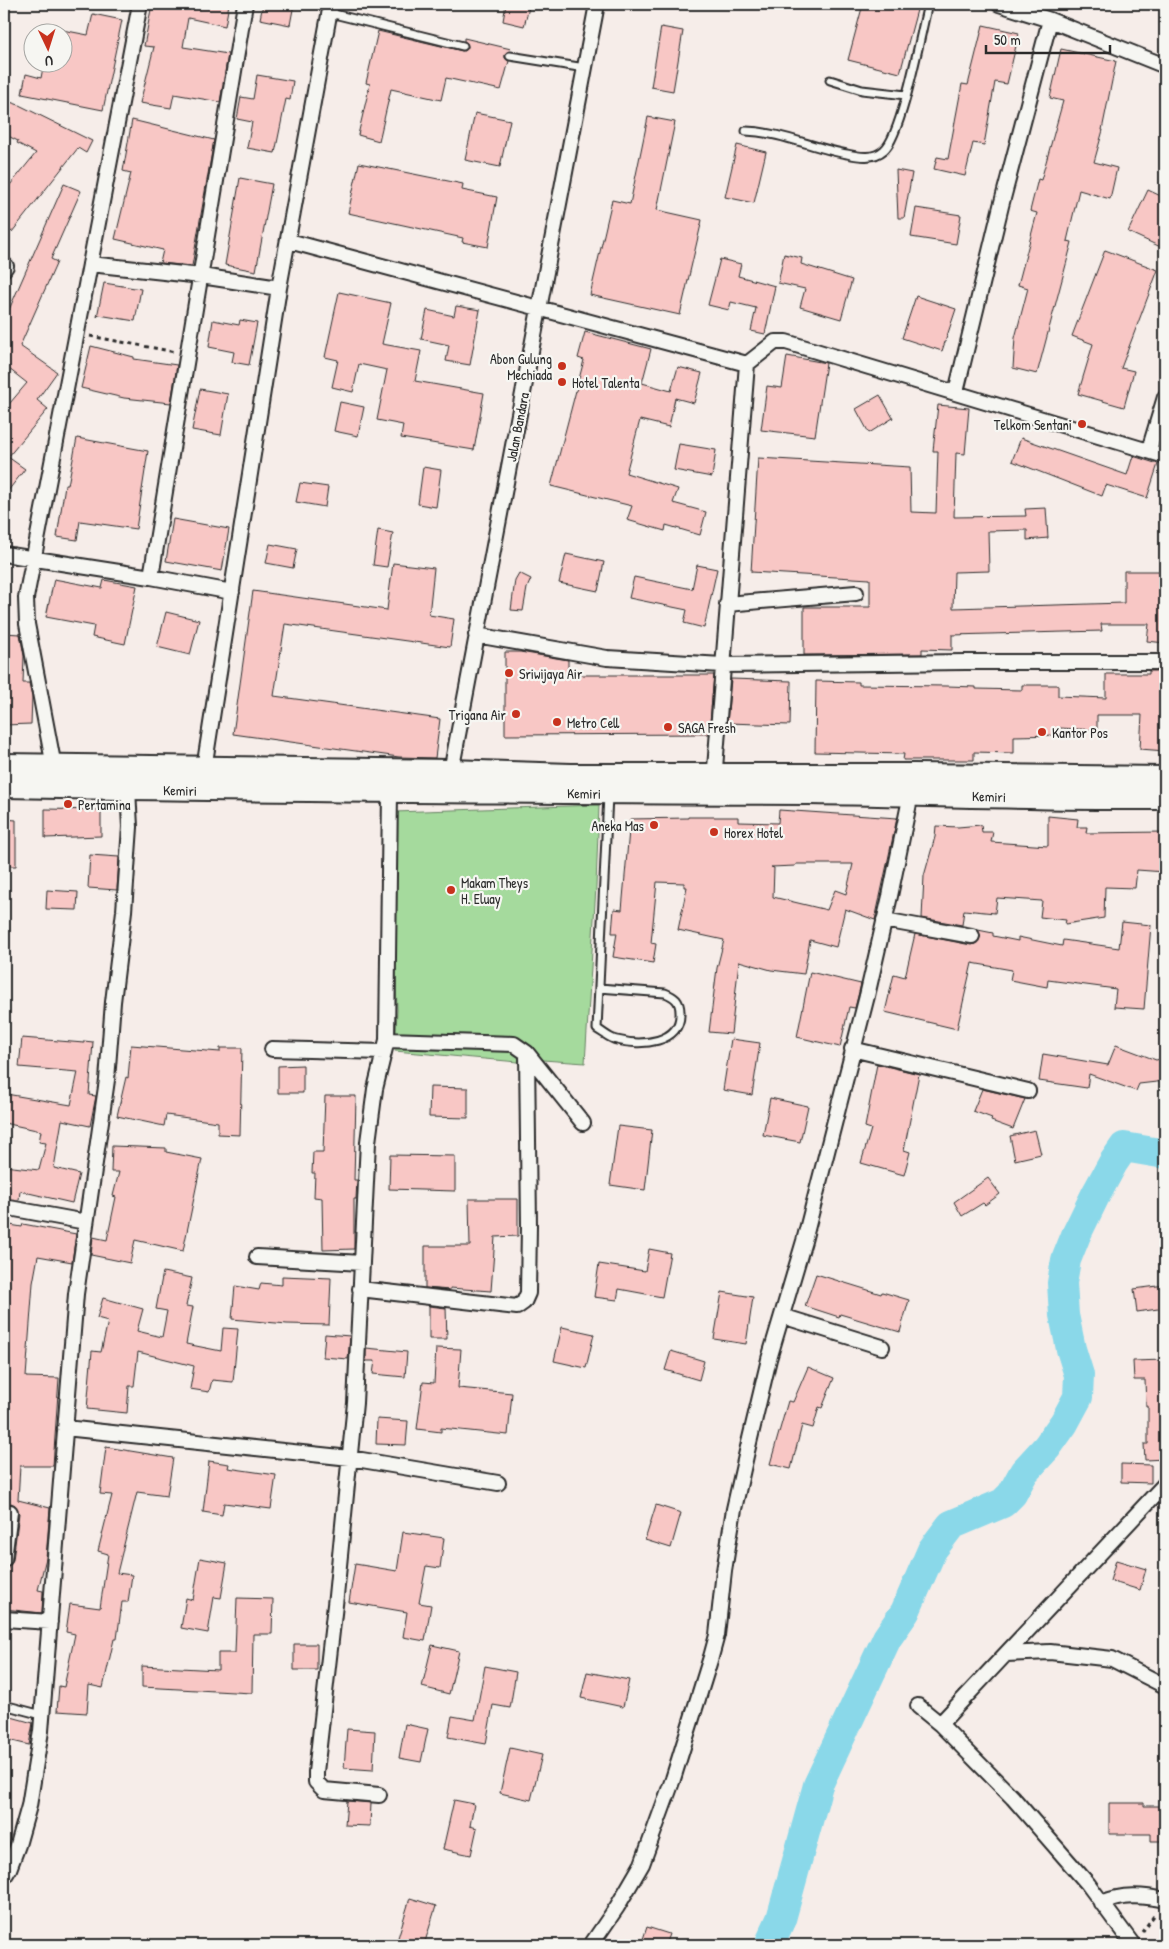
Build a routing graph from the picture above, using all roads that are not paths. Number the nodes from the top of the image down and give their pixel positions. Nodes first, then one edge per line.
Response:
1 (140, 4) edge
2 (245, 4) edge
3 (597, 4) edge
4 (928, 4) edge
5 (999, 4) edge
6 (330, 8) edge
7 (1050, 20) junction
8 (463, 46) dead end
9 (510, 56) dead end
10 (1165, 66) edge
11 (585, 68) junction
12 (830, 80) dead end
13 (906, 95) junction
14 (746, 131) dead end
15 (289, 241) junction
16 (90, 264) junction
17 (201, 276) junction
18 (279, 288) junction
19 (540, 307) junction
20 (747, 364) junction
21 (956, 392) junction
22 (1165, 397) edge
23 (1149, 450) junction
24 (1165, 456) edge
25 (4, 554) edge
26 (33, 559) junction
27 (151, 577) junction
28 (232, 592) junction
29 (856, 593) dead end
30 (727, 604) junction
31 (476, 635) junction
32 (1165, 662) edge
33 (722, 665) junction
34 (4, 765) edge
35 (55, 765) junction
36 (1165, 778) edge
37 (202, 779) junction
38 (449, 781) junction
39 (713, 784) junction
40 (913, 785) junction
41 (4, 786) edge
42 (57, 788) junction
43 (128, 789) junction
44 (390, 792) junction
45 (608, 794) junction
46 (1165, 798) edge
47 (884, 920) junction
48 (972, 936) dead end
49 (598, 988) junction
50 (386, 1046) junction
51 (272, 1049) dead end
52 (852, 1049) junction
53 (526, 1052) junction
54 (1028, 1091) dead end
55 (583, 1123) dead end
56 (4, 1207) edge
57 (86, 1222) junction
58 (257, 1257) dead end
59 (362, 1263) junction
60 (360, 1289) junction
61 (782, 1316) junction
62 (882, 1347) dead end
63 (66, 1428) junction
64 (350, 1458) junction
65 (498, 1483) dead end
66 (1165, 1484) edge
67 (10, 1512) dead end
68 (4, 1559) edge
69 (4, 1619) edge
70 (50, 1622) junction
71 (1006, 1654) junction
72 (1165, 1686) edge
73 (4, 1705) edge
74 (918, 1706) dead end
75 (42, 1715) junction
76 (940, 1724) junction
77 (379, 1795) dead end
78 (4, 1877) edge
79 (1101, 1903) junction
80 (1163, 1904) edge
81 (1132, 1944) edge
82 (591, 1945) edge

1 - 16 street
2 - 17 street
3 - 11 street, Jalan Bandara
4 - 13 lane
5 - 7 street
6 - 8 lane
6 - 15 street
7 - 10 street
7 - 21 street
9 - 11 lane
11 - 19 street, Jalan Bandara
12 - 13 lane
13 - 14 lane
15 - 18 street
15 - 19 street
16 - 17 street
16 - 26 street
17 - 18 street
17 - 27 street
18 - 28 street
19 - 20 street
19 - 31 street, Jalan Bandara
20 - 21 street
20 - 30 street
21 - 23 street
22 - 23 street
23 - 24 street
25 - 26 street
26 - 27 street
26 - 35 street
27 - 28 street
28 - 37 street
29 - 30 street
30 - 33 street
31 - 33 street
31 - 38 street, Jalan Bandara
32 - 33 street
33 - 39 street
34 - 35 highway, Kemiri
35 - 37 highway, Kemiri
35 - 42 street
36 - 40 highway, Kemiri
37 - 38 highway, Kemiri
37 - 43 highway, Kemiri
37 - 44 highway, Kemiri
38 - 39 highway, Kemiri
38 - 44 highway, Kemiri
38 - 45 highway, Kemiri
39 - 40 highway, Kemiri
39 - 45 highway, Kemiri
40 - 46 highway, Kemiri
40 - 47 street
41 - 42 highway, Kemiri
42 - 43 highway, Kemiri
43 - 57 street
44 - 50 street
45 - 49 lane
47 - 48 street
47 - 52 street
49 - 49 lane
50 - 51 street
50 - 53 street
50 - 59 street
52 - 54 street
52 - 61 street
53 - 55 street
53 - 60 street
56 - 57 street
57 - 63 street
58 - 59 street
59 - 60 street
60 - 64 street
61 - 62 street
61 - 82 street
63 - 64 street
63 - 70 street
64 - 65 street
64 - 77 street
66 - 71 street
67 - 68 street
69 - 70 street
70 - 75 street
71 - 72 street
71 - 76 street
73 - 75 lane
74 - 76 street
75 - 78 street
76 - 79 street
79 - 80 street
79 - 81 street

